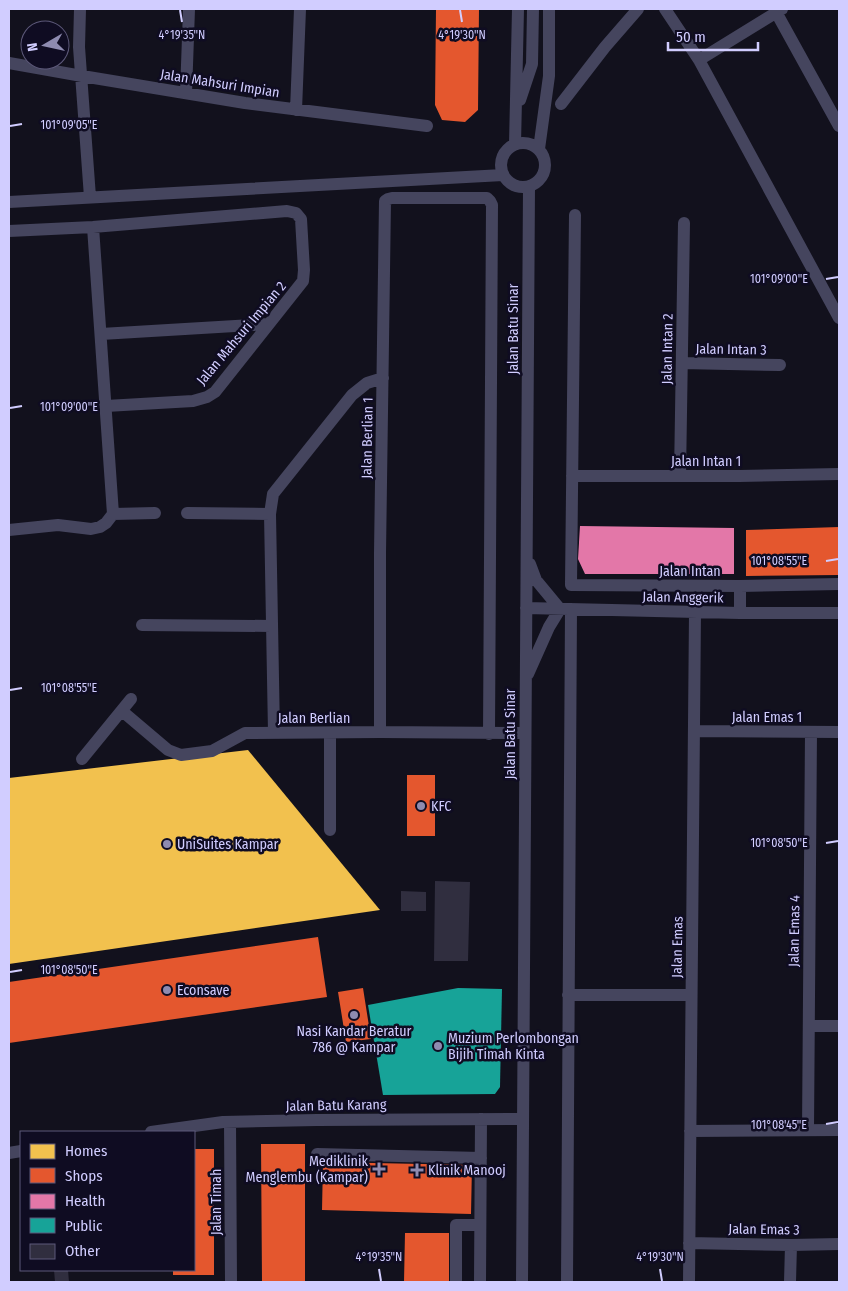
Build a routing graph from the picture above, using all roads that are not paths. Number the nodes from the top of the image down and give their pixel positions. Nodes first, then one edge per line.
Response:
1 (80, 9) edge
2 (189, 9) edge
3 (300, 9) edge
4 (518, 9) edge
5 (533, 9) edge
6 (549, 9) edge
7 (638, 9) edge
8 (665, 9) edge
9 (779, 10) edge
10 (699, 60) junction
11 (9, 63) edge
12 (82, 76) junction
13 (186, 93) junction
14 (561, 104) dead end
15 (296, 110) junction
16 (516, 114) junction
17 (427, 126) dead end
18 (839, 126) edge
19 (515, 144) junction
20 (539, 149) junction
21 (503, 175) junction
22 (529, 186) junction
23 (90, 197) junction
24 (9, 202) edge
25 (575, 215) dead end
26 (684, 223) dead end
27 (92, 227) junction
28 (9, 231) edge
29 (839, 318) edge
30 (268, 324) junction
31 (101, 334) junction
32 (682, 363) junction
33 (780, 365) dead end
34 (382, 378) junction
35 (106, 406) junction
36 (839, 474) edge
37 (572, 476) junction
38 (680, 476) junction
39 (155, 513) dead end
40 (187, 513) dead end
41 (113, 514) junction
42 (270, 514) junction
43 (9, 530) edge
44 (527, 555) junction
45 (839, 584) edge
46 (740, 586) junction
47 (526, 608) junction
48 (565, 609) junction
49 (695, 612) junction
50 (740, 613) junction
51 (839, 614) edge
52 (142, 625) dead end
53 (272, 626) junction
54 (526, 679) junction
55 (131, 699) dead end
56 (122, 711) junction
57 (694, 731) junction
58 (380, 732) junction
59 (811, 732) junction
60 (839, 732) edge
61 (274, 733) junction
62 (330, 733) junction
63 (526, 733) junction
64 (489, 734) junction
65 (82, 759) dead end
66 (330, 830) dead end
67 (568, 995) junction
68 (692, 995) junction
69 (808, 1026) junction
70 (839, 1026) edge
71 (481, 1119) junction
72 (523, 1119) junction
73 (230, 1122) junction
74 (690, 1130) junction
75 (808, 1130) junction
76 (839, 1130) edge
77 (159, 1131) edge
78 (317, 1154) dead end
79 (481, 1158) junction
80 (480, 1225) junction
81 (689, 1243) junction
82 (839, 1244) edge
83 (791, 1245) junction
84 (231, 1282) edge
85 (456, 1282) edge
86 (480, 1282) edge
87 (522, 1282) edge
88 (566, 1282) edge
89 (689, 1282) edge
90 (790, 1282) edge

1 - 12 street
2 - 13 street
3 - 15 street
4 - 16 street
5 - 16 street
6 - 20 street
7 - 14 street
8 - 10 street
9 - 10 street
9 - 18 street
10 - 29 street
11 - 12 street, Jalan Mahsuri Impian
12 - 13 street, Jalan Mahsuri Impian
12 - 23 street
13 - 15 street, Jalan Mahsuri Impian
15 - 17 street, Jalan Mahsuri Impian
16 - 19 street
19 - 20 street
19 - 21 street
20 - 22 street
21 - 22 street
21 - 23 street
22 - 44 street, Jalan Batu Sinar
23 - 24 street
25 - 37 street
26 - 32 street, Jalan Intan 2
27 - 28 street
27 - 30 street, Jalan Mahsuri Impian 2
27 - 31 street
30 - 31 street
30 - 35 street, Jalan Mahsuri Impian 2
31 - 35 street
32 - 33 street, Jalan Intan 3
32 - 38 street, Jalan Intan 2
34 - 42 street
34 - 58 street, Jalan Berlian 1
34 - 64 street, Jalan Berlian 1
35 - 41 street
36 - 38 street, Jalan Intan 1
37 - 38 street, Jalan Intan 1
37 - 46 street, Jalan Intan
39 - 41 street
40 - 42 street
41 - 43 street
42 - 53 street
44 - 47 street, Jalan Batu Sinar
44 - 48 street
45 - 46 street, Jalan Intan
46 - 50 street
47 - 48 street, Jalan Anggerik
47 - 54 street, Jalan Batu Sinar
48 - 49 street, Jalan Anggerik
48 - 54 street
48 - 67 street
49 - 50 street, Jalan Anggerik
49 - 57 street, Jalan Emas
50 - 51 street, Jalan Anggerik
52 - 53 street
53 - 61 street
54 - 63 street, Jalan Batu Sinar
55 - 56 street
56 - 61 street, Jalan Berlian
56 - 65 street
57 - 59 street, Jalan Emas 1
57 - 68 street, Jalan Emas
58 - 62 street, Jalan Berlian
58 - 64 street, Jalan Berlian
59 - 60 street, Jalan Emas 1
59 - 69 street, Jalan Emas 4
61 - 62 street, Jalan Berlian
62 - 66 street
63 - 64 street, Jalan Berlian
63 - 72 street, Jalan Batu Sinar
67 - 68 street
67 - 88 street
68 - 74 street, Jalan Emas
69 - 70 street
69 - 75 street, Jalan Emas 4
71 - 72 street, Jalan Batu Karang
71 - 73 street, Jalan Batu Karang
71 - 79 street
72 - 87 street, Jalan Batu Sinar
73 - 77 street, Jalan Batu Karang
73 - 84 street, Jalan Timah
74 - 75 street
74 - 81 street, Jalan Emas
75 - 76 street
78 - 79 street
79 - 80 street
80 - 85 street
80 - 86 street
81 - 83 street, Jalan Emas 3
81 - 89 street, Jalan Emas
82 - 83 street, Jalan Emas 3
83 - 90 street

